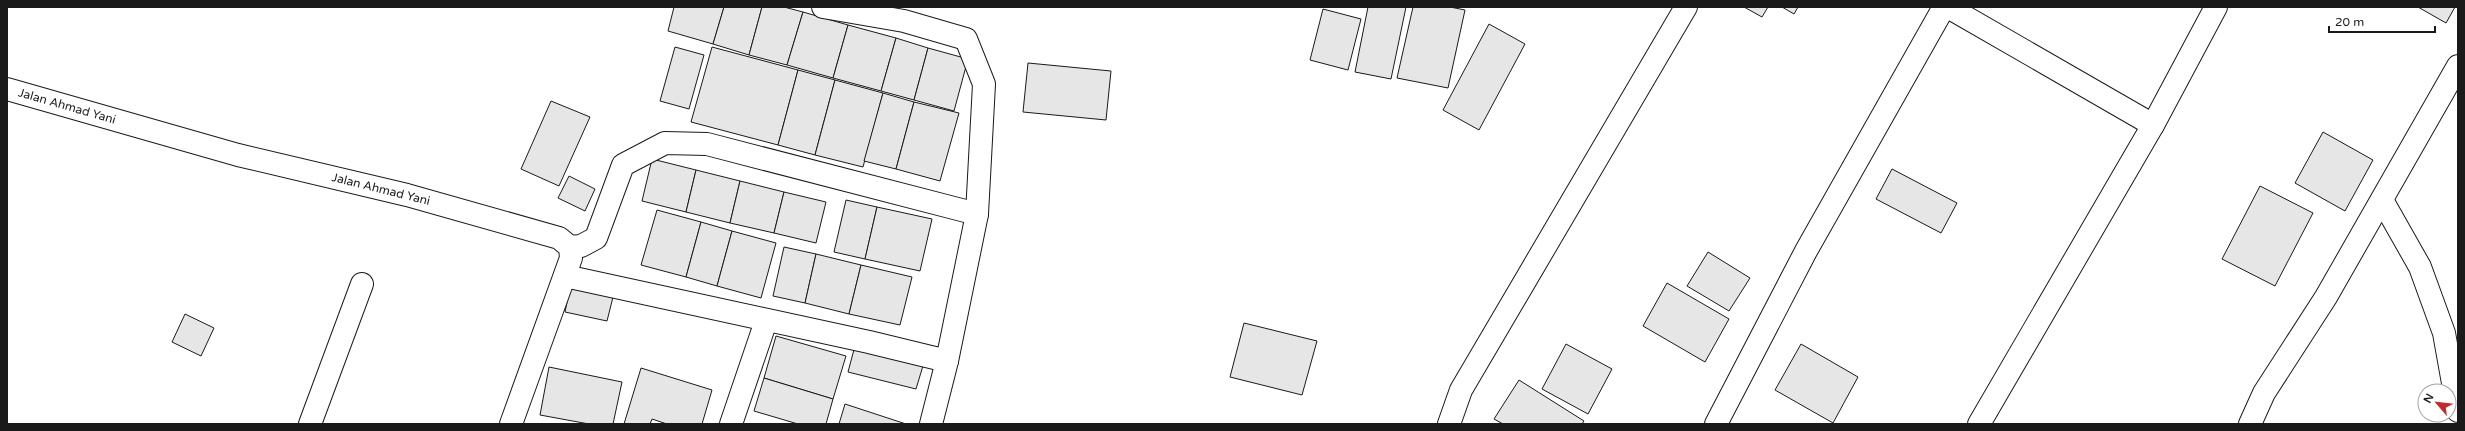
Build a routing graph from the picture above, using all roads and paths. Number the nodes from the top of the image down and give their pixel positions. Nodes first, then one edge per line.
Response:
1 (823, 7) edge
2 (1686, 7) edge
3 (1944, 7) edge
4 (1948, 7) edge
5 (2216, 7) edge
6 (2458, 67) edge
7 (7, 89) edge
8 (2153, 125) junction
9 (2382, 200) junction
10 (977, 214) junction
11 (570, 247) junction
12 (564, 276) junction
13 (362, 284) dead end
14 (766, 321) junction
15 (947, 361) junction
16 (2458, 411) edge
17 (310, 424) edge
18 (511, 424) edge
19 (731, 424) edge
20 (931, 424) edge
21 (1449, 424) edge
22 (1716, 424) edge
23 (1979, 424) edge
24 (2250, 424) edge

1 - 10 street
2 - 21 street
3 - 22 street
4 - 8 street
5 - 8 street
6 - 9 street
7 - 11 street, Jalan Ahmad Yani
8 - 23 street
9 - 16 street
9 - 24 street
10 - 11 street
10 - 15 street
11 - 12 street
12 - 14 street
12 - 18 street
13 - 17 street
14 - 15 street
14 - 19 street
15 - 20 street

